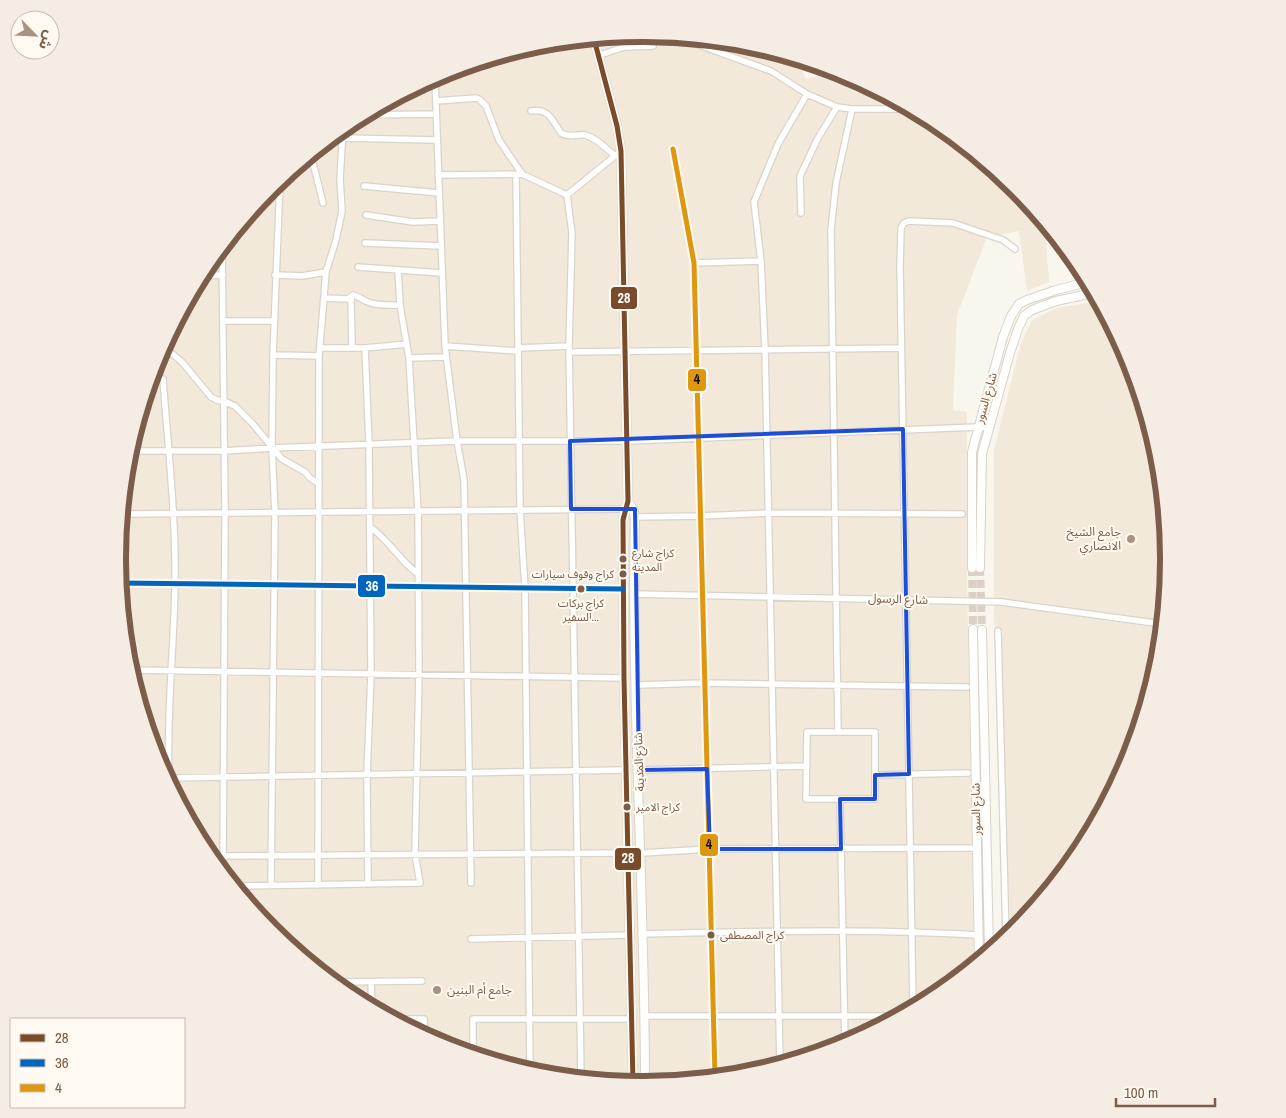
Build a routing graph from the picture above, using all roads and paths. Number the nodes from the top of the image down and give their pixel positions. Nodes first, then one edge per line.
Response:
1 (597, 45) edge
2 (653, 46) dead end
3 (703, 46) edge
4 (600, 55) junction
5 (435, 87) edge
6 (807, 94) junction
7 (436, 101) junction
8 (837, 107) junction
9 (896, 109) edge
10 (852, 110) junction
11 (531, 111) dead end
12 (436, 114) junction
13 (381, 115) edge
14 (344, 138) joint
15 (436, 140) junction
16 (673, 149) dead end
17 (618, 153) junction
18 (313, 162) edge
19 (519, 174) junction
20 (438, 175) junction
21 (364, 186) dead end
22 (438, 192) junction
23 (279, 193) edge
24 (567, 195) junction
25 (323, 202) dead end
26 (801, 212) dead end
27 (366, 215) dead end
28 (440, 221) junction
29 (365, 243) dead end
30 (441, 246) junction
31 (1015, 249) dead end
32 (222, 260) edge
33 (761, 261) junction
34 (694, 263) junction
35 (358, 267) dead end
36 (398, 270) junction
37 (326, 272) junction
38 (442, 273) junction
39 (223, 275) junction
40 (275, 275) junction
41 (212, 276) edge
42 (1080, 284) edge
43 (1086, 294) edge
44 (324, 298) junction
45 (351, 298) junction
46 (400, 305) junction
47 (224, 321) junction
48 (274, 321) junction
49 (407, 344) junction
50 (445, 346) junction
51 (320, 348) junction
52 (352, 348) junction
53 (365, 348) junction
54 (901, 348) junction
55 (518, 349) junction
56 (569, 349) junction
57 (833, 349) junction
58 (765, 350) junction
59 (696, 351) junction
60 (170, 352) edge
61 (626, 352) junction
62 (273, 355) junction
63 (320, 356) junction
64 (446, 357) junction
65 (409, 358) junction
66 (163, 379) dead end
67 (224, 401) junction
68 (978, 427) junction
69 (989, 428) junction
70 (903, 429) junction
71 (834, 432) junction
72 (767, 435) junction
73 (698, 439) junction
74 (519, 440) junction
75 (458, 441) junction
76 (570, 441) junction
77 (626, 441) junction
78 (414, 443) junction
79 (369, 444) junction
80 (319, 446) junction
81 (272, 448) junction
82 (168, 450) junction
83 (138, 451) edge
84 (224, 452) junction
85 (319, 484) junction
86 (520, 509) junction
87 (571, 509) junction
88 (630, 509) junction
89 (466, 510) junction
90 (418, 511) junction
91 (320, 512) junction
92 (370, 512) junction
93 (224, 513) junction
94 (275, 513) junction
95 (768, 513) junction
96 (835, 513) junction
97 (129, 514) edge
98 (173, 514) junction
99 (904, 514) junction
100 (962, 514) dead end
101 (700, 516) junction
102 (370, 527) junction
103 (972, 568) tunnel mouth
104 (980, 568) tunnel mouth
105 (418, 574) junction
106 (127, 583) edge
107 (175, 584) junction
108 (223, 584) junction
109 (274, 585) junction
110 (319, 586) junction
111 (370, 587) junction
112 (418, 587) junction
113 (467, 588) junction
114 (525, 589) junction
115 (623, 589) junction
116 (572, 590) junction
117 (633, 594) junction
118 (702, 595) junction
119 (770, 596) junction
120 (836, 597) junction
121 (906, 600) junction
122 (1155, 623) edge
123 (973, 629) tunnel mouth
124 (982, 630) tunnel mouth
125 (998, 631) dead end
126 (138, 670) edge
127 (171, 670) junction
128 (223, 671) junction
129 (273, 672) junction
130 (318, 673) junction
131 (371, 674) junction
132 (419, 674) junction
133 (468, 675) junction
134 (526, 676) junction
135 (574, 677) junction
136 (624, 678) junction
137 (704, 683) junction
138 (772, 684) junction
139 (636, 685) junction
140 (838, 686) junction
141 (907, 687) junction
142 (967, 687) dead end
143 (838, 732) junction
144 (169, 764) edge
145 (807, 766) junction
146 (774, 767) junction
147 (707, 769) junction
148 (626, 770) junction
149 (639, 770) junction
150 (575, 771) junction
151 (527, 772) junction
152 (469, 773) junction
153 (968, 773) dead end
154 (417, 774) junction
155 (909, 774) junction
156 (367, 775) junction
157 (875, 775) junction
158 (318, 776) junction
159 (272, 777) junction
160 (223, 778) junction
161 (177, 780) edge
162 (840, 799) junction
163 (775, 848) junction
164 (910, 848) junction
165 (976, 848) junction
166 (710, 849) junction
167 (841, 849) junction
168 (628, 853) junction
169 (641, 853) junction
170 (415, 854) junction
171 (471, 854) junction
172 (528, 854) junction
173 (577, 854) junction
174 (271, 855) junction
175 (318, 855) junction
176 (368, 855) junction
177 (223, 856) joint
178 (471, 883) dead end
179 (368, 884) junction
180 (318, 885) junction
181 (244, 886) edge
182 (271, 886) junction
183 (1006, 926) edge
184 (912, 931) junction
185 (710, 932) junction
186 (777, 932) junction
187 (843, 932) junction
188 (643, 934) junction
189 (578, 935) junction
190 (629, 935) junction
191 (978, 935) junction
192 (528, 938) junction
193 (471, 939) dead end
194 (989, 942) edge
195 (979, 951) edge
196 (422, 981) dead end
197 (347, 982) edge
198 (371, 982) junction
199 (372, 998) edge
200 (913, 999) edge
201 (714, 1015) junction
202 (645, 1016) junction
203 (779, 1016) junction
204 (845, 1016) junction
205 (882, 1016) edge
206 (529, 1018) junction
207 (580, 1018) junction
208 (409, 1019) edge
209 (631, 1019) junction
210 (424, 1026) edge
211 (845, 1034) edge
212 (473, 1046) edge
213 (780, 1057) edge
214 (530, 1063) edge
215 (715, 1070) edge
216 (581, 1071) edge
217 (633, 1075) edge
218 (645, 1076) edge

1 - 4 main road, شارع المدينة
2 - 4 street
3 - 6 street
4 - 17 main road, شارع المدينة
5 - 7 street
6 - 8 street
6 - 33 street
7 - 12 street
7 - 19 street
8 - 10 street
8 - 26 street
9 - 10 street
10 - 57 street
11 - 17 street
12 - 13 street
12 - 15 street
14 - 15 street
14 - 37 street
15 - 20 street
16 - 34 street
17 - 24 street
17 - 61 main road, شارع المدينة
18 - 25 street
19 - 20 street
19 - 24 street
19 - 55 street
20 - 22 street
21 - 22 street
22 - 28 street
23 - 40 street
24 - 56 street
27 - 28 street
28 - 30 street
29 - 30 street
30 - 38 street
31 - 54 street
32 - 39 street
33 - 34 street
33 - 58 street
34 - 59 street
35 - 36 street
36 - 38 street
36 - 46 street
37 - 40 street
37 - 44 street
38 - 50 street
39 - 41 street
39 - 47 street
40 - 48 street
42 - 68 main road, شارع السور
43 - 69 main road, شارع السور
44 - 45 street
44 - 51 street
45 - 46 street
45 - 52 street
46 - 49 street
47 - 48 street
47 - 67 street
48 - 62 street
49 - 53 street
49 - 65 street
50 - 55 street
50 - 64 street
51 - 52 street
51 - 63 street
52 - 53 street
53 - 79 street
54 - 57 street
54 - 70 street
55 - 56 street
55 - 74 street
56 - 61 street
56 - 76 street
57 - 58 street
57 - 71 street
58 - 59 street
58 - 72 street
59 - 61 street
59 - 73 street
60 - 67 street
61 - 77 main road, شارع المدينة
62 - 63 street
62 - 81 street
63 - 80 street
64 - 65 street
64 - 75 street
65 - 78 street
66 - 82 street
67 - 81 street
67 - 84 street
68 - 69 street
68 - 70 street
68 - 103 main road, شارع السور
69 - 104 main road, شارع السور
70 - 71 street
70 - 99 street
71 - 72 street
71 - 96 street
72 - 73 street
72 - 95 street
73 - 77 street
73 - 101 street
74 - 75 street
74 - 76 street
74 - 86 street
75 - 78 street
75 - 89 street
76 - 77 street
76 - 87 street
77 - 88 main road, شارع المدينة
78 - 79 street
78 - 90 street
79 - 80 street
79 - 92 street
80 - 81 street
80 - 85 street
81 - 84 street
81 - 85 street
81 - 94 street
82 - 83 street
82 - 84 street
82 - 98 street
84 - 93 street
85 - 91 street
86 - 87 street
86 - 89 street
86 - 114 street
87 - 88 street
87 - 116 street
88 - 101 street
88 - 115 main road, شارع المدينة
88 - 117 main road, شارع المدينة
89 - 90 street
89 - 113 street
90 - 92 street
90 - 105 street
91 - 92 street
91 - 94 street
91 - 110 street
92 - 102 street
93 - 94 street
93 - 98 street
93 - 108 street
94 - 109 street
95 - 96 street
95 - 101 street
95 - 119 street
96 - 99 street
96 - 120 street
97 - 98 street
98 - 107 street
99 - 100 street
99 - 121 street
101 - 118 street
102 - 105 street
102 - 111 street
105 - 112 street
106 - 107 street
107 - 108 street
107 - 127 street
108 - 109 street
108 - 128 street
109 - 110 street
109 - 129 street
110 - 111 street
110 - 130 street
111 - 112 street
111 - 131 street
112 - 113 street
112 - 132 street
113 - 114 street
113 - 133 street
114 - 116 street
114 - 134 street
115 - 116 street
115 - 136 main road, شارع المدينة
116 - 135 street
117 - 118 street, شارع الرسول
117 - 139 main road, شارع المدينة
118 - 119 street, شارع الرسول
118 - 137 street
119 - 120 street, شارع الرسول
119 - 138 street
120 - 121 street, شارع الرسول
120 - 140 street
121 - 122 street, شارع الرسول
121 - 141 street
123 - 165 main road, شارع السور
124 - 194 main road, شارع السور
125 - 183 street
126 - 127 street
127 - 128 street
127 - 144 street
128 - 129 street
128 - 160 street
129 - 130 street
129 - 159 street
130 - 131 street
130 - 158 street
131 - 132 street
131 - 156 street
132 - 133 street
132 - 154 street
133 - 134 street
133 - 152 street
134 - 135 street
134 - 151 street
135 - 136 street
135 - 150 street
136 - 148 main road, شارع المدينة
137 - 138 street
137 - 139 street
137 - 147 street
138 - 140 street
138 - 146 street
139 - 149 main road, شارع المدينة
140 - 141 street
140 - 143 street
141 - 142 street
141 - 155 street
143 - 145 street
143 - 157 street
145 - 146 street
145 - 162 street
146 - 147 street
146 - 163 street
147 - 149 street
147 - 166 street
148 - 150 street
148 - 168 main road, شارع المدينة
149 - 169 main road, شارع المدينة
150 - 151 street
150 - 173 street
151 - 152 street
151 - 172 street
152 - 154 street
152 - 171 street
153 - 155 street
154 - 156 street
154 - 170 street
155 - 157 street
155 - 164 street
156 - 158 street
156 - 176 street
157 - 162 street
158 - 159 street
158 - 175 street
159 - 160 street
159 - 174 street
160 - 161 street
160 - 177 street
162 - 167 street
163 - 166 street
163 - 167 street
163 - 186 street
164 - 165 street
164 - 167 street
164 - 184 street
165 - 191 main road, شارع السور
166 - 169 street
166 - 185 street
167 - 187 street
168 - 173 street
168 - 190 main road, شارع المدينة
169 - 188 main road, شارع المدينة
170 - 171 street
170 - 176 street
170 - 179 street
171 - 172 street
171 - 178 street
172 - 173 street
172 - 192 street
173 - 189 street
174 - 175 street
174 - 177 street
174 - 182 street
175 - 176 street
175 - 180 street
176 - 179 street
179 - 180 street
180 - 182 street
181 - 182 street
184 - 187 street
184 - 191 street
184 - 200 street
185 - 186 street
185 - 188 street
185 - 201 street
186 - 187 street
186 - 203 street
187 - 204 street
188 - 202 main road, شارع المدينة
189 - 190 street
189 - 192 street
189 - 207 street
190 - 209 main road, شارع المدينة
191 - 195 main road, شارع السور
192 - 193 street
192 - 206 street
196 - 198 street
197 - 198 street
198 - 199 street
201 - 202 street
201 - 203 street
201 - 215 street
202 - 218 main road, شارع المدينة
203 - 204 street
203 - 213 street
204 - 205 street
204 - 211 street
206 - 207 street
206 - 212 street
206 - 214 street
207 - 209 street
207 - 216 street
208 - 210 street
209 - 217 main road, شارع المدينة

